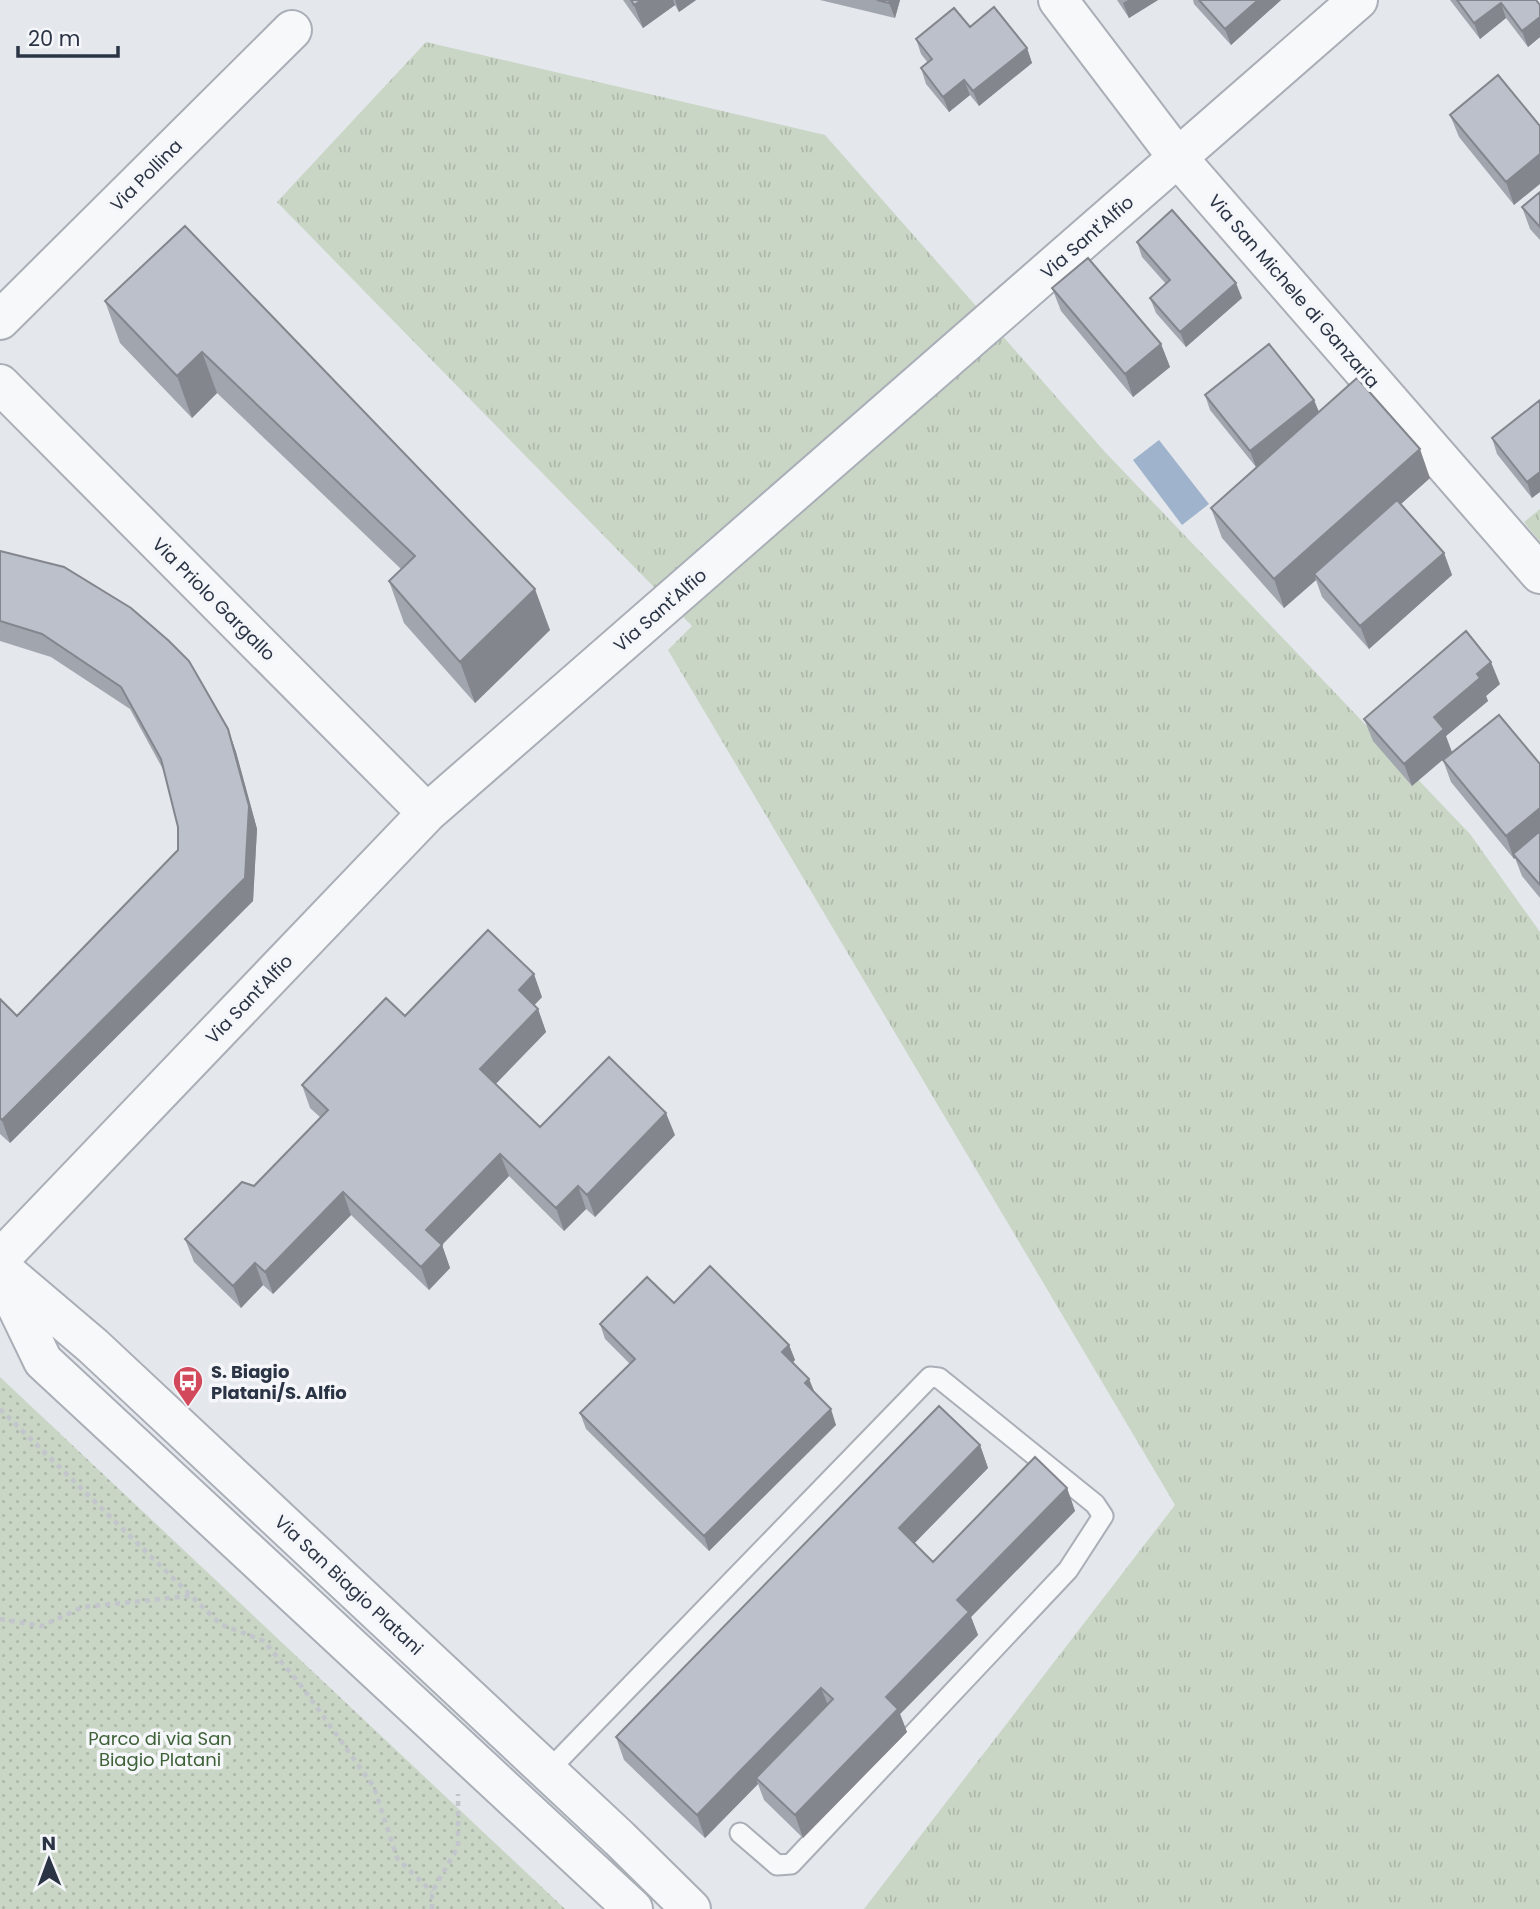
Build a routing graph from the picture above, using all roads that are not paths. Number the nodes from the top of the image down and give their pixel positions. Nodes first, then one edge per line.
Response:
1 (1058, 0) edge
2 (1358, 0) edge
3 (292, 30) dead end
4 (1178, 158) junction
5 (0, 320) edge
6 (0, 384) edge
7 (1540, 574) edge
8 (427, 813) junction
9 (0, 1259) edge
10 (0, 1267) edge
11 (0, 1273) edge
12 (93, 1346) junction
13 (65, 1382) junction
14 (548, 1771) junction
15 (740, 1833) dead end
16 (633, 1909) edge
17 (691, 1909) edge

1 - 4 street, Via San Michele di Ganzaria
2 - 4 street, Via Sant'Alfio
3 - 5 street, Via Pollina
4 - 7 street, Via San Michele di Ganzaria
4 - 8 street, Via Sant'Alfio
6 - 8 street, Via Priolo Gargallo
8 - 9 street, Via Sant'Alfio
10 - 12 street, Via San Biagio Platani
11 - 13 street
12 - 13 street
12 - 14 street, Via San Biagio Platani
13 - 16 street
14 - 15 lane
14 - 17 street, Via San Biagio Platani

